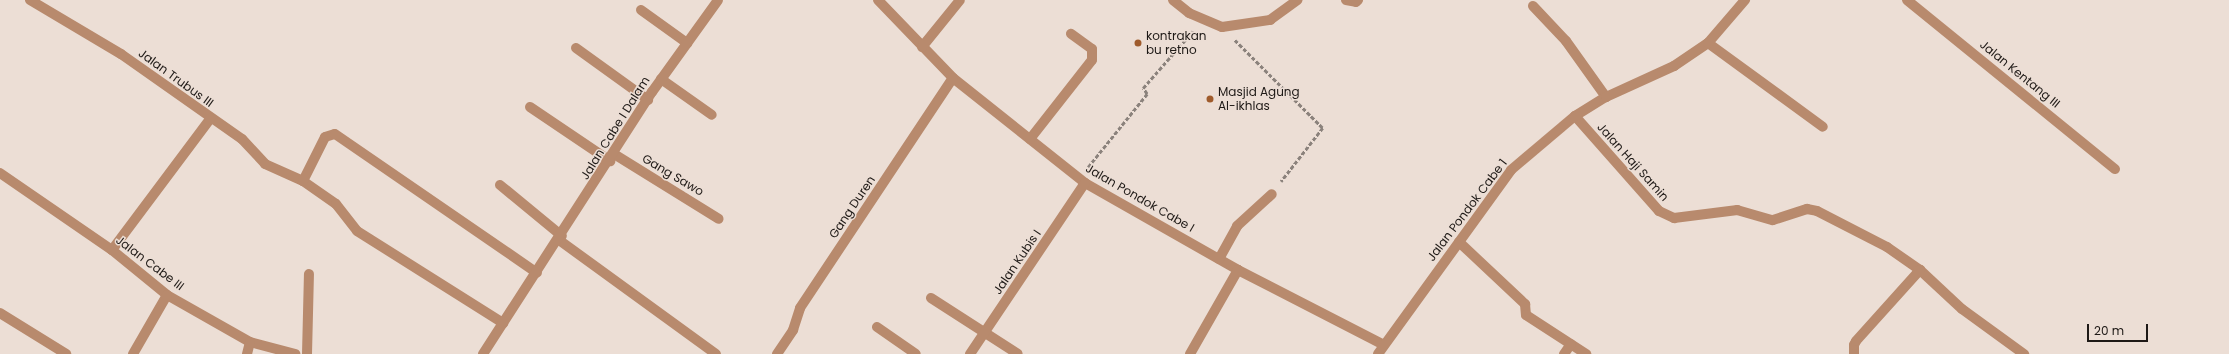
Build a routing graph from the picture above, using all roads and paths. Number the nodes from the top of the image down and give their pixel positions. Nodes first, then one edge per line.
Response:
1 (30, 0) edge
2 (718, 0) edge
3 (878, 0) edge
4 (960, 0) edge
5 (1173, 0) edge
6 (1298, 0) edge
7 (1346, 0) edge
8 (1358, 0) edge
9 (1744, 0) edge
10 (1907, 0) edge
11 (1533, 6) dead end
12 (641, 10) dead end
13 (1204, 20) junction
14 (1222, 27) junction
15 (1071, 34) dead end
16 (687, 43) junction
17 (1708, 43) junction
18 (922, 47) junction
19 (576, 48) dead end
20 (954, 78) junction
21 (661, 79) junction
22 (1606, 96) junction
23 (648, 100) junction
24 (530, 107) dead end
25 (712, 115) dead end
26 (1575, 116) junction
27 (210, 119) junction
28 (1823, 127) dead end
29 (1030, 139) junction
30 (612, 158) junction
31 (2115, 169) dead end
32 (0, 173) edge
33 (1084, 179) junction
34 (303, 181) junction
35 (500, 185) dead end
36 (1271, 194) joint
37 (719, 219) dead end
38 (560, 238) junction
39 (1459, 242) junction
40 (112, 250) junction
41 (1219, 259) junction
42 (1238, 270) junction
43 (1920, 270) junction
44 (537, 273) junction
45 (309, 274) dead end
46 (166, 295) junction
47 (931, 298) dead end
48 (0, 313) edge
49 (503, 323) junction
50 (877, 327) dead end
51 (985, 333) junction
52 (250, 342) junction
53 (1382, 344) junction
54 (1571, 344) junction
55 (66, 354) edge
56 (133, 354) edge
57 (247, 354) edge
58 (295, 354) edge
59 (307, 354) edge
60 (483, 354) edge
61 (716, 354) edge
62 (777, 354) edge
63 (916, 354) edge
64 (970, 354) edge
65 (1018, 354) edge
66 (1190, 354) edge
67 (1378, 354) edge
68 (1564, 354) edge
69 (1586, 354) edge
70 (1854, 354) edge
71 (2024, 354) edge

1 - 27 street, Jalan Trubus III
2 - 16 street, Jalan Cabe I Dalam
3 - 18 street, Jalan Pondok Cabe I
4 - 18 street
5 - 13 street
6 - 14 street
7 - 8 street
9 - 17 street, Jalan Pondok Cabe 1
10 - 31 street, Jalan Kentang III
11 - 22 street
12 - 16 street
13 - 14 street
13 - 33 path
14 - 36 path
15 - 29 street
16 - 21 street, Jalan Cabe I Dalam
17 - 22 street, Jalan Pondok Cabe 1
17 - 28 street
18 - 20 street, Jalan Pondok Cabe I
19 - 23 street
20 - 29 street, Jalan Pondok Cabe I
20 - 62 street, Gang Duren
21 - 23 street, Jalan Cabe I Dalam
21 - 25 street
22 - 26 street, Jalan Pondok Cabe 1
23 - 30 street, Jalan Cabe I Dalam
24 - 30 street, Gang Sawo
26 - 39 street, Jalan Pondok Cabe 1
26 - 43 street, Jalan Haji Samin
27 - 34 street, Jalan Trubus III
27 - 40 street
29 - 33 street, Jalan Pondok Cabe I
30 - 37 street, Gang Sawo
30 - 38 street, Jalan Cabe I Dalam
32 - 40 street, Jalan Cabe III
33 - 41 street, Jalan Pondok Cabe I
33 - 51 street, Jalan Kubis I
34 - 44 street
34 - 49 street, Jalan Trubus III
35 - 38 street
36 - 41 street
38 - 44 street, Jalan Cabe I Dalam
38 - 61 street
39 - 53 street, Jalan Pondok Cabe 1
39 - 54 street
40 - 46 street, Jalan Cabe III
41 - 42 street, Jalan Pondok Cabe I
42 - 53 street, Jalan Pondok Cabe I
42 - 66 street
43 - 70 street
43 - 71 street, Jalan Haji Samin
44 - 49 street, Jalan Cabe I Dalam
45 - 59 street
46 - 52 street, Jalan Cabe III
46 - 56 street
47 - 51 street
48 - 55 street
49 - 60 street, Jalan Cabe I Dalam
50 - 63 street
51 - 64 street, Jalan Kubis I
51 - 65 street
52 - 57 street
52 - 58 street, Jalan Cabe III
53 - 67 street, Jalan Pondok Cabe 1
54 - 68 street
54 - 69 street

